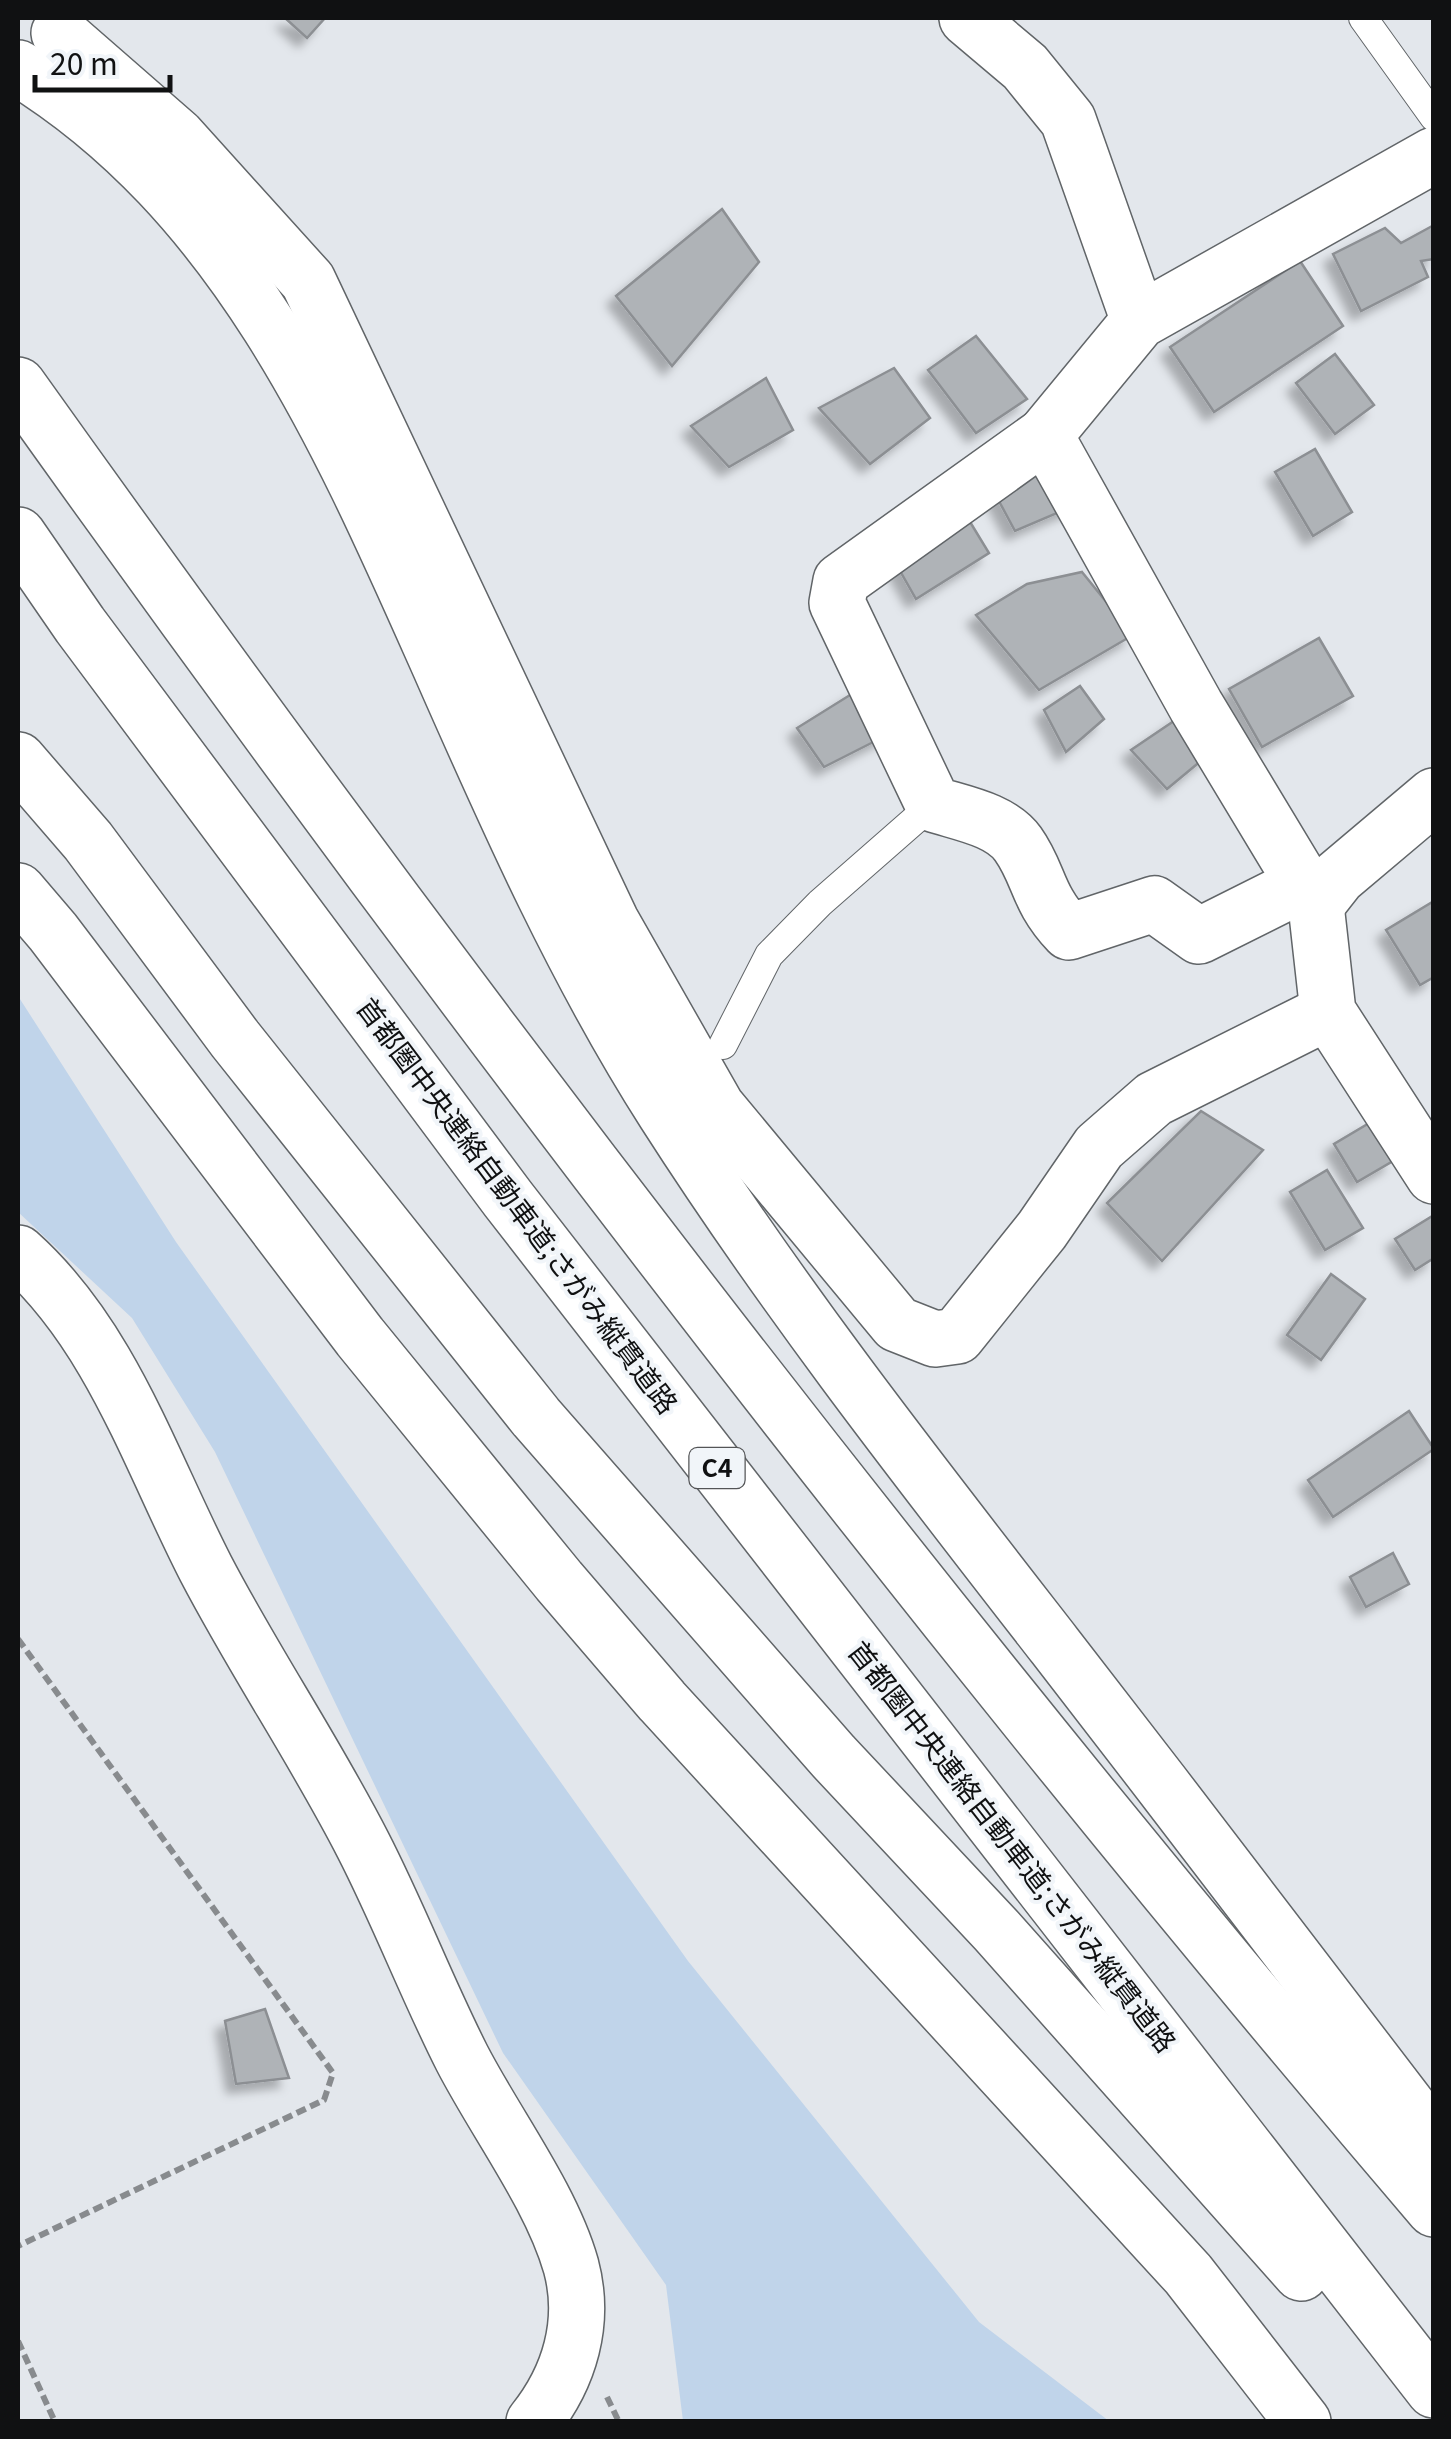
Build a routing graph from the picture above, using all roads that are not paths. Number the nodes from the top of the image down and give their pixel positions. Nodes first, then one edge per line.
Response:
1 (967, 18) edge
2 (1363, 18) edge
3 (59, 34) dead end
4 (18, 68) edge
5 (1434, 117) edge
6 (1434, 155) edge
7 (1139, 321) junction
8 (18, 385) edge
9 (1046, 435) junction
10 (18, 534) edge
11 (18, 760) edge
12 (1434, 796) edge
13 (933, 804) junction
14 (18, 892) edge
15 (1309, 894) junction
16 (1328, 1012) junction
17 (723, 1045) dead end
18 (1434, 1176) edge
19 (18, 1252) edge
20 (1434, 2140) edge
21 (1434, 2210) edge
22 (1434, 2390) edge
23 (1288, 2401) edge
24 (534, 2422) edge
25 (1432, 2422) edge

1 - 7 main road
2 - 5 lane
3 - 16 main road
4 - 20 main road
6 - 7 main road
7 - 9 main road
8 - 21 main road
9 - 13 main road
9 - 15 main road
10 - 22 main road, 首都圏中央連絡自動車道;さがみ縦貫道路 / C4
11 - 25 main road
12 - 15 main road
13 - 15 main road
13 - 17 lane
14 - 23 main road
15 - 16 main road
16 - 18 main road
19 - 24 main road

